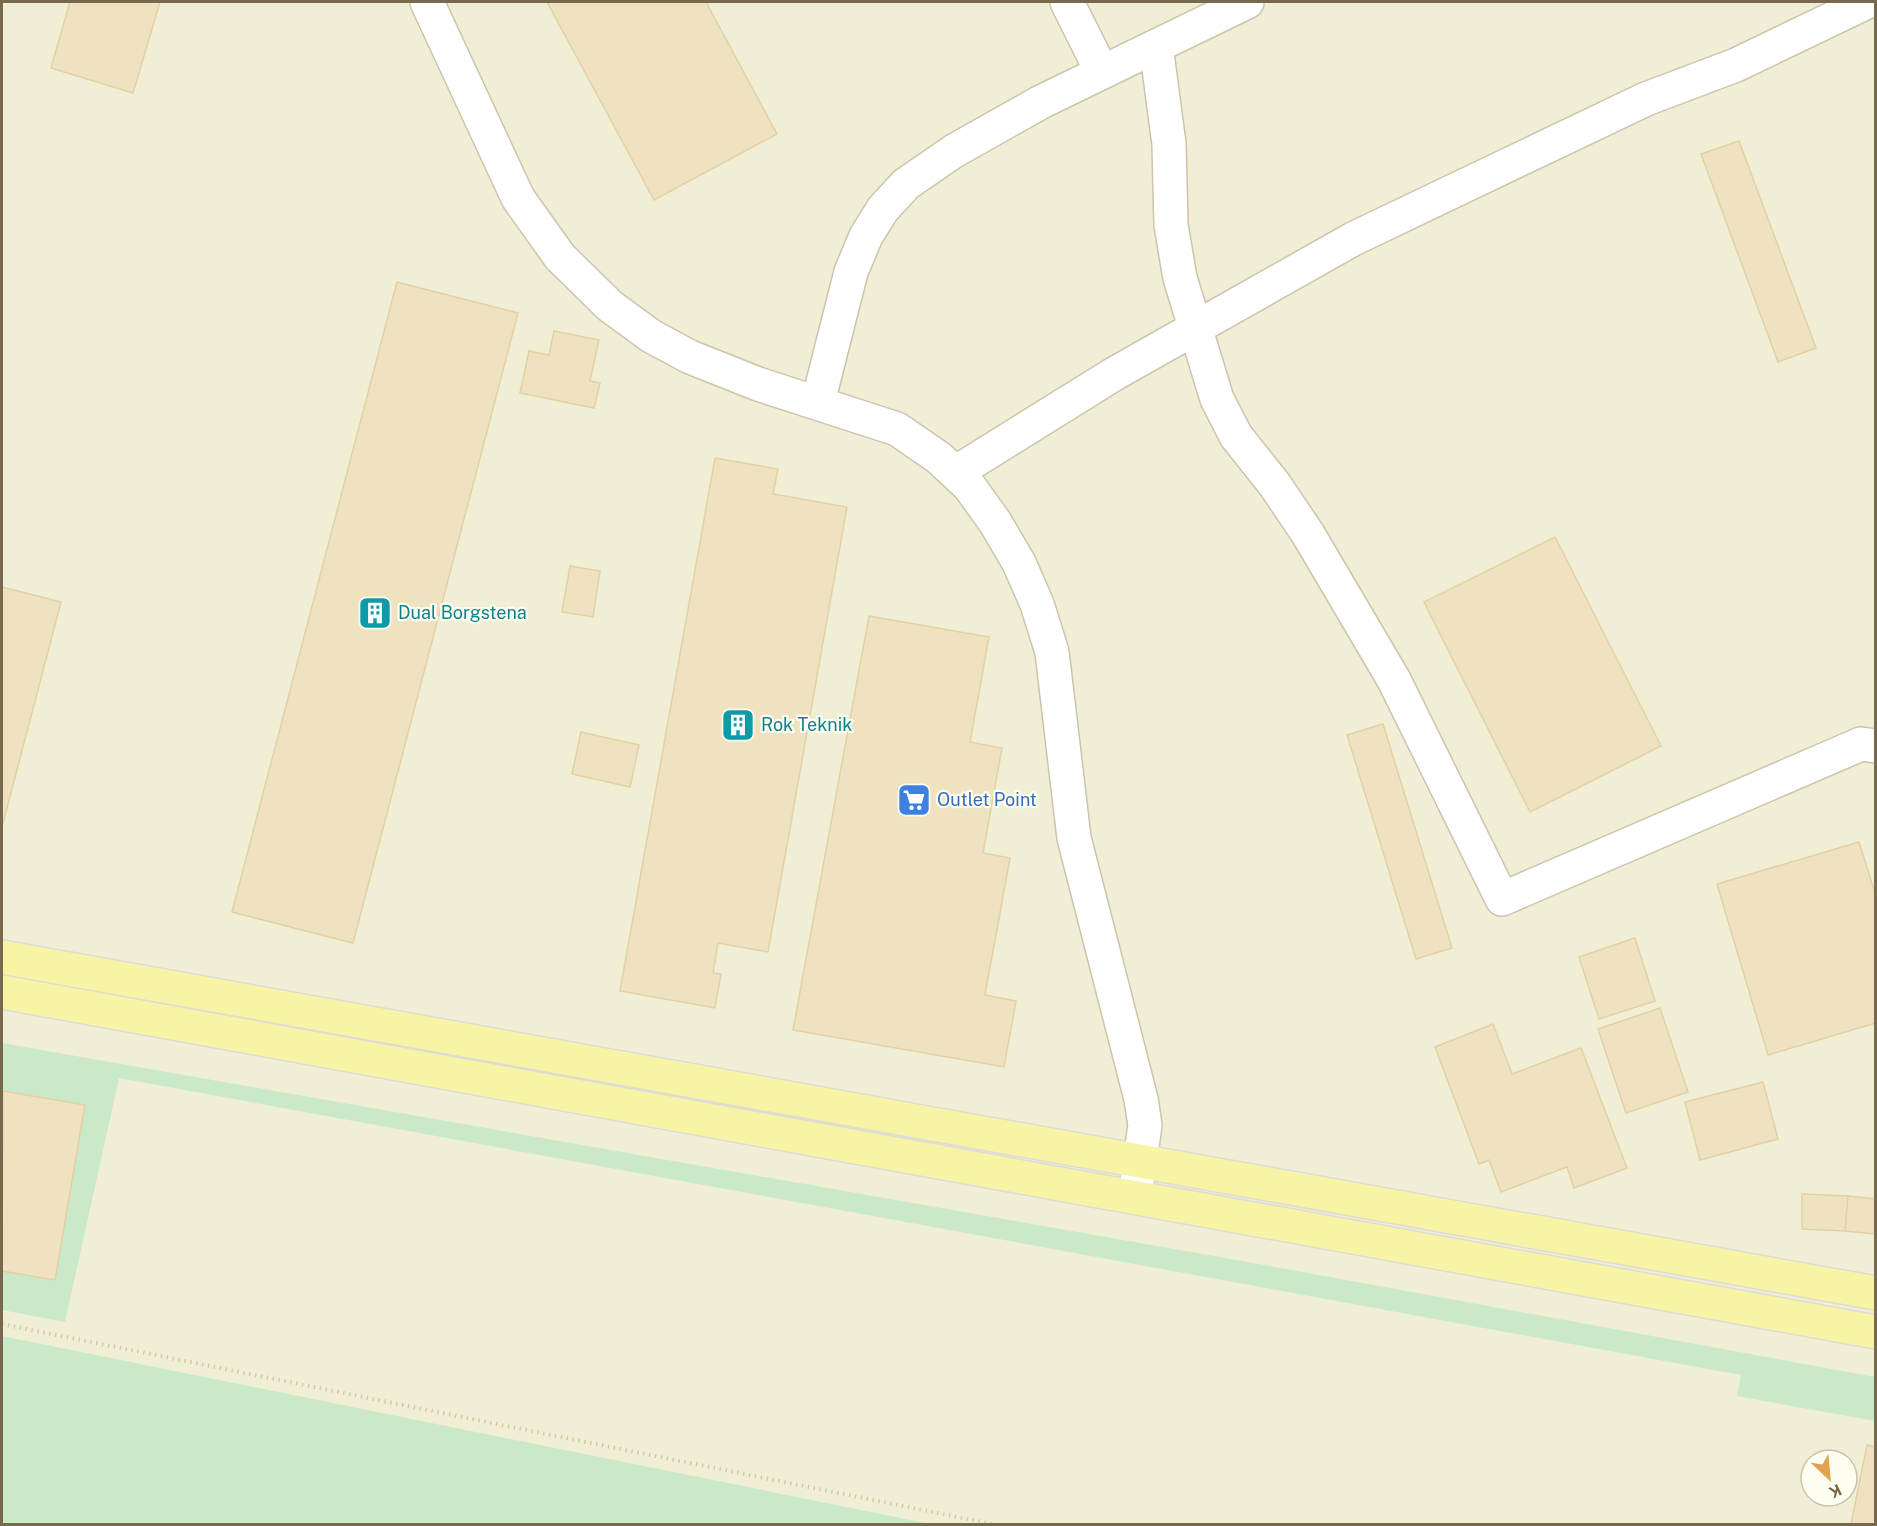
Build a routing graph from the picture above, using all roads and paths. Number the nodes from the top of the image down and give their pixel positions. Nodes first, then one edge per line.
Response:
1 (427, 2) edge
2 (1067, 2) edge
3 (1247, 2) edge
4 (1867, 2) edge
5 (1156, 46) junction
6 (1102, 72) junction
7 (1196, 328) junction
8 (818, 402) junction
9 (955, 473) junction
10 (1871, 742) edge
11 (2, 957) edge
12 (2, 992) edge
13 (1141, 1162) junction
14 (1135, 1196) junction
15 (1875, 1293) edge
16 (2, 1324) edge
17 (1875, 1332) edge
18 (992, 1524) edge

1 - 8 street
2 - 6 street
3 - 5 street
4 - 7 street
5 - 6 street
5 - 7 street
6 - 8 street
7 - 9 street
7 - 10 street
8 - 9 street
9 - 13 street
11 - 13 main road
12 - 14 main road
13 - 14 street
13 - 15 main road
14 - 17 main road
16 - 18 path

